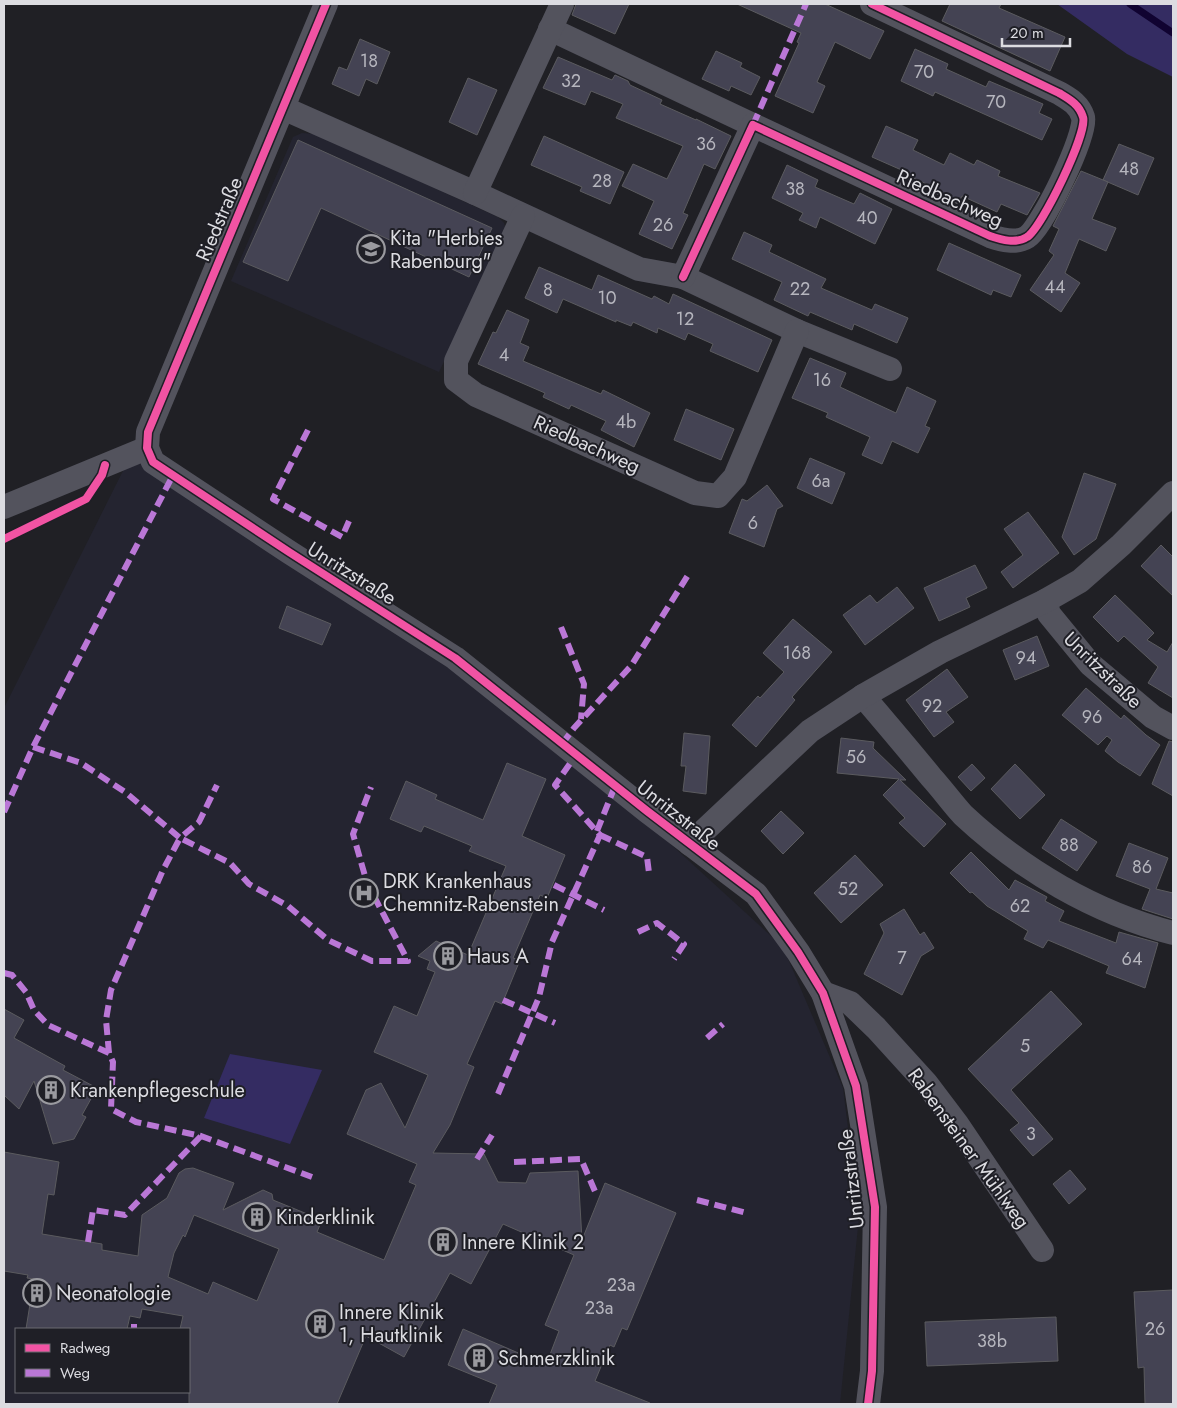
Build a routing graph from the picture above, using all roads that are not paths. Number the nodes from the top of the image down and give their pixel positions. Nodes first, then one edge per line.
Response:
1 (326, 4) edge
2 (562, 4) edge
3 (872, 4) edge
4 (550, 29) junction
5 (283, 108) junction
6 (753, 125) junction
7 (475, 193) junction
8 (523, 216) junction
9 (683, 277) junction
10 (797, 331) junction
11 (890, 369) dead end
12 (148, 448) junction
13 (4, 507) edge
14 (1168, 508) edge
15 (1045, 601) junction
16 (863, 696) junction
17 (1173, 728) edge
18 (690, 844) junction
19 (1173, 933) edge
20 (823, 993) junction
21 (1042, 1250) dead end
22 (868, 1404) edge

1 - 5 street, Riedstraße
2 - 4 street
3 - 6 street, Riedbachweg
4 - 6 street, Riedbachweg
4 - 7 street
5 - 7 street
5 - 12 street, Riedstraße
6 - 9 street
7 - 8 street
8 - 9 street
8 - 10 street, Riedbachweg
9 - 10 street
10 - 11 street
12 - 13 street
12 - 18 street, Unritzstraße
14 - 15 street, Unritzstraße
15 - 16 street, Unritzstraße
15 - 17 street, Unritzstraße
16 - 18 street, Unritzstraße
16 - 19 street
18 - 20 street, Unritzstraße
20 - 21 street, Rabensteiner Mühlweg
20 - 22 street, Unritzstraße

